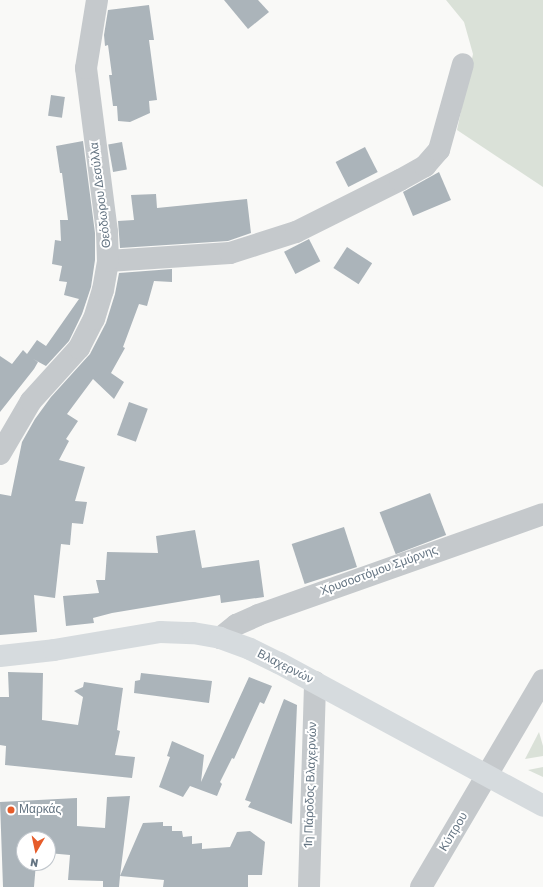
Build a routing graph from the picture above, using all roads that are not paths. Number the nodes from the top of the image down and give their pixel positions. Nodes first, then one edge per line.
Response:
1 (97, 0) edge
2 (463, 64) dead end
3 (108, 261) junction
4 (0, 454) edge
5 (543, 514) edge
6 (220, 638) junction
7 (0, 656) edge
8 (543, 680) edge
9 (315, 682) junction
10 (487, 776) junction
11 (543, 806) edge
12 (309, 887) edge
13 (421, 887) edge

1 - 3 street, Θεόδωρου Δεσύλλα
2 - 3 street
3 - 4 street, Θεόδωρου Δεσύλλα
5 - 6 street, Χρυσοστόμου Σμύρνης
6 - 7 main road, Βλαχερνών
6 - 9 main road, Βλαχερνών
8 - 10 street, Κύπρου
9 - 10 main road, Βλαχερνών
9 - 12 street, 1η Πάροδος Βλαχερνών
10 - 11 main road, Βλαχερνών
10 - 13 street, Κύπρου

